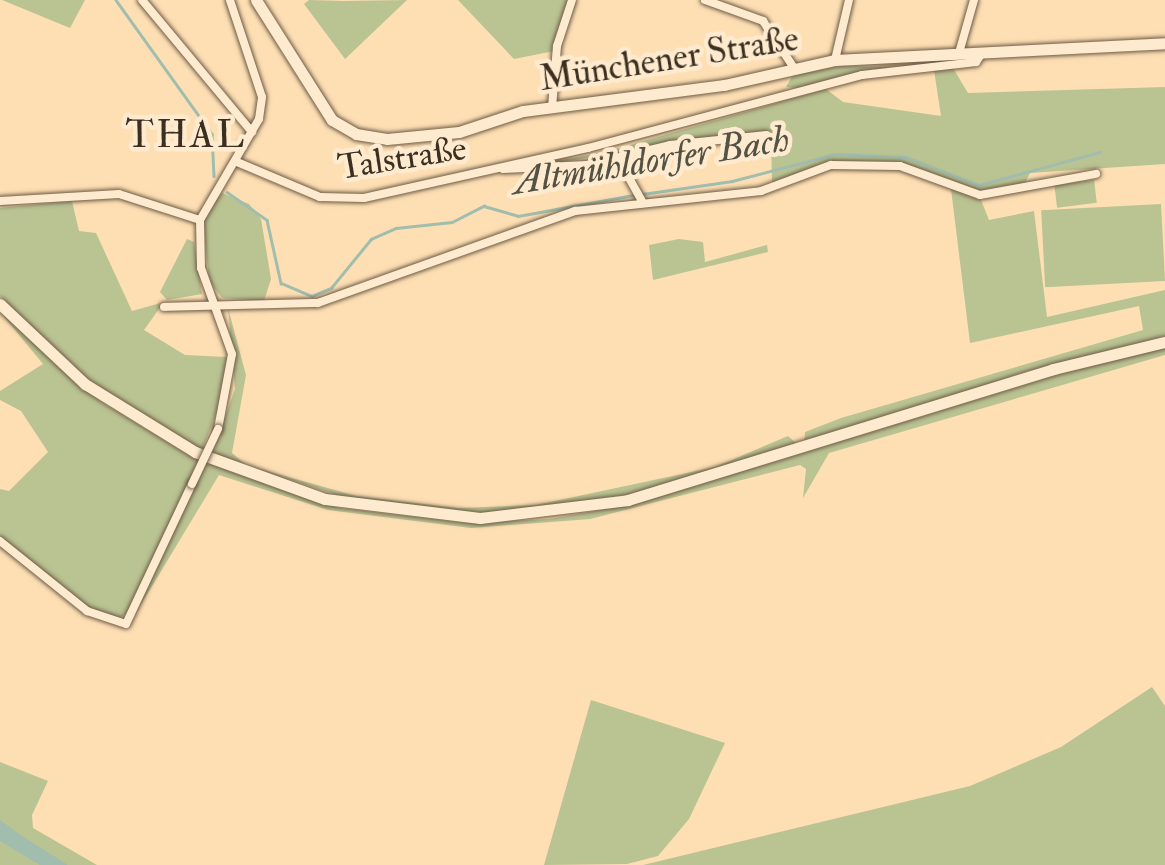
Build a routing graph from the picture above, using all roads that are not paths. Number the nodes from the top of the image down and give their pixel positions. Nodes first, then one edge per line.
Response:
1 (142, 0) edge
2 (230, 0) edge
3 (256, 0) edge
4 (572, 0) edge
5 (705, 0) edge
6 (848, 0) edge
7 (974, 0) edge
8 (722, 3) edge
9 (1165, 43) edge
10 (958, 52) junction
11 (984, 52) junction
12 (835, 60) junction
13 (794, 68) junction
14 (552, 108) junction
15 (252, 132) junction
16 (766, 135) dead end
17 (619, 160) junction
18 (237, 162) junction
19 (503, 169) junction
20 (1096, 174) dead end
21 (0, 201) edge
22 (642, 201) junction
23 (200, 220) junction
24 (217, 302) junction
25 (0, 304) edge
26 (164, 308) dead end
27 (1165, 342) edge
28 (0, 541) edge

1 - 15 street
2 - 15 street
3 - 14 main road, Münchener Straße
4 - 14 street
5 - 8 street
6 - 12 street
7 - 10 street
8 - 13 street
9 - 11 main road, Münchener Straße
10 - 11 main road, Münchener Straße
10 - 12 main road, Münchener Straße
11 - 19 street, Talstraße
12 - 13 main road, Münchener Straße
13 - 14 main road, Münchener Straße
15 - 18 street
16 - 17 street
17 - 19 street
17 - 22 street
18 - 19 street, Talstraße
18 - 23 street
20 - 22 street
21 - 23 street
22 - 24 street
23 - 24 street
24 - 26 street
24 - 28 street, bridge
25 - 27 main road

